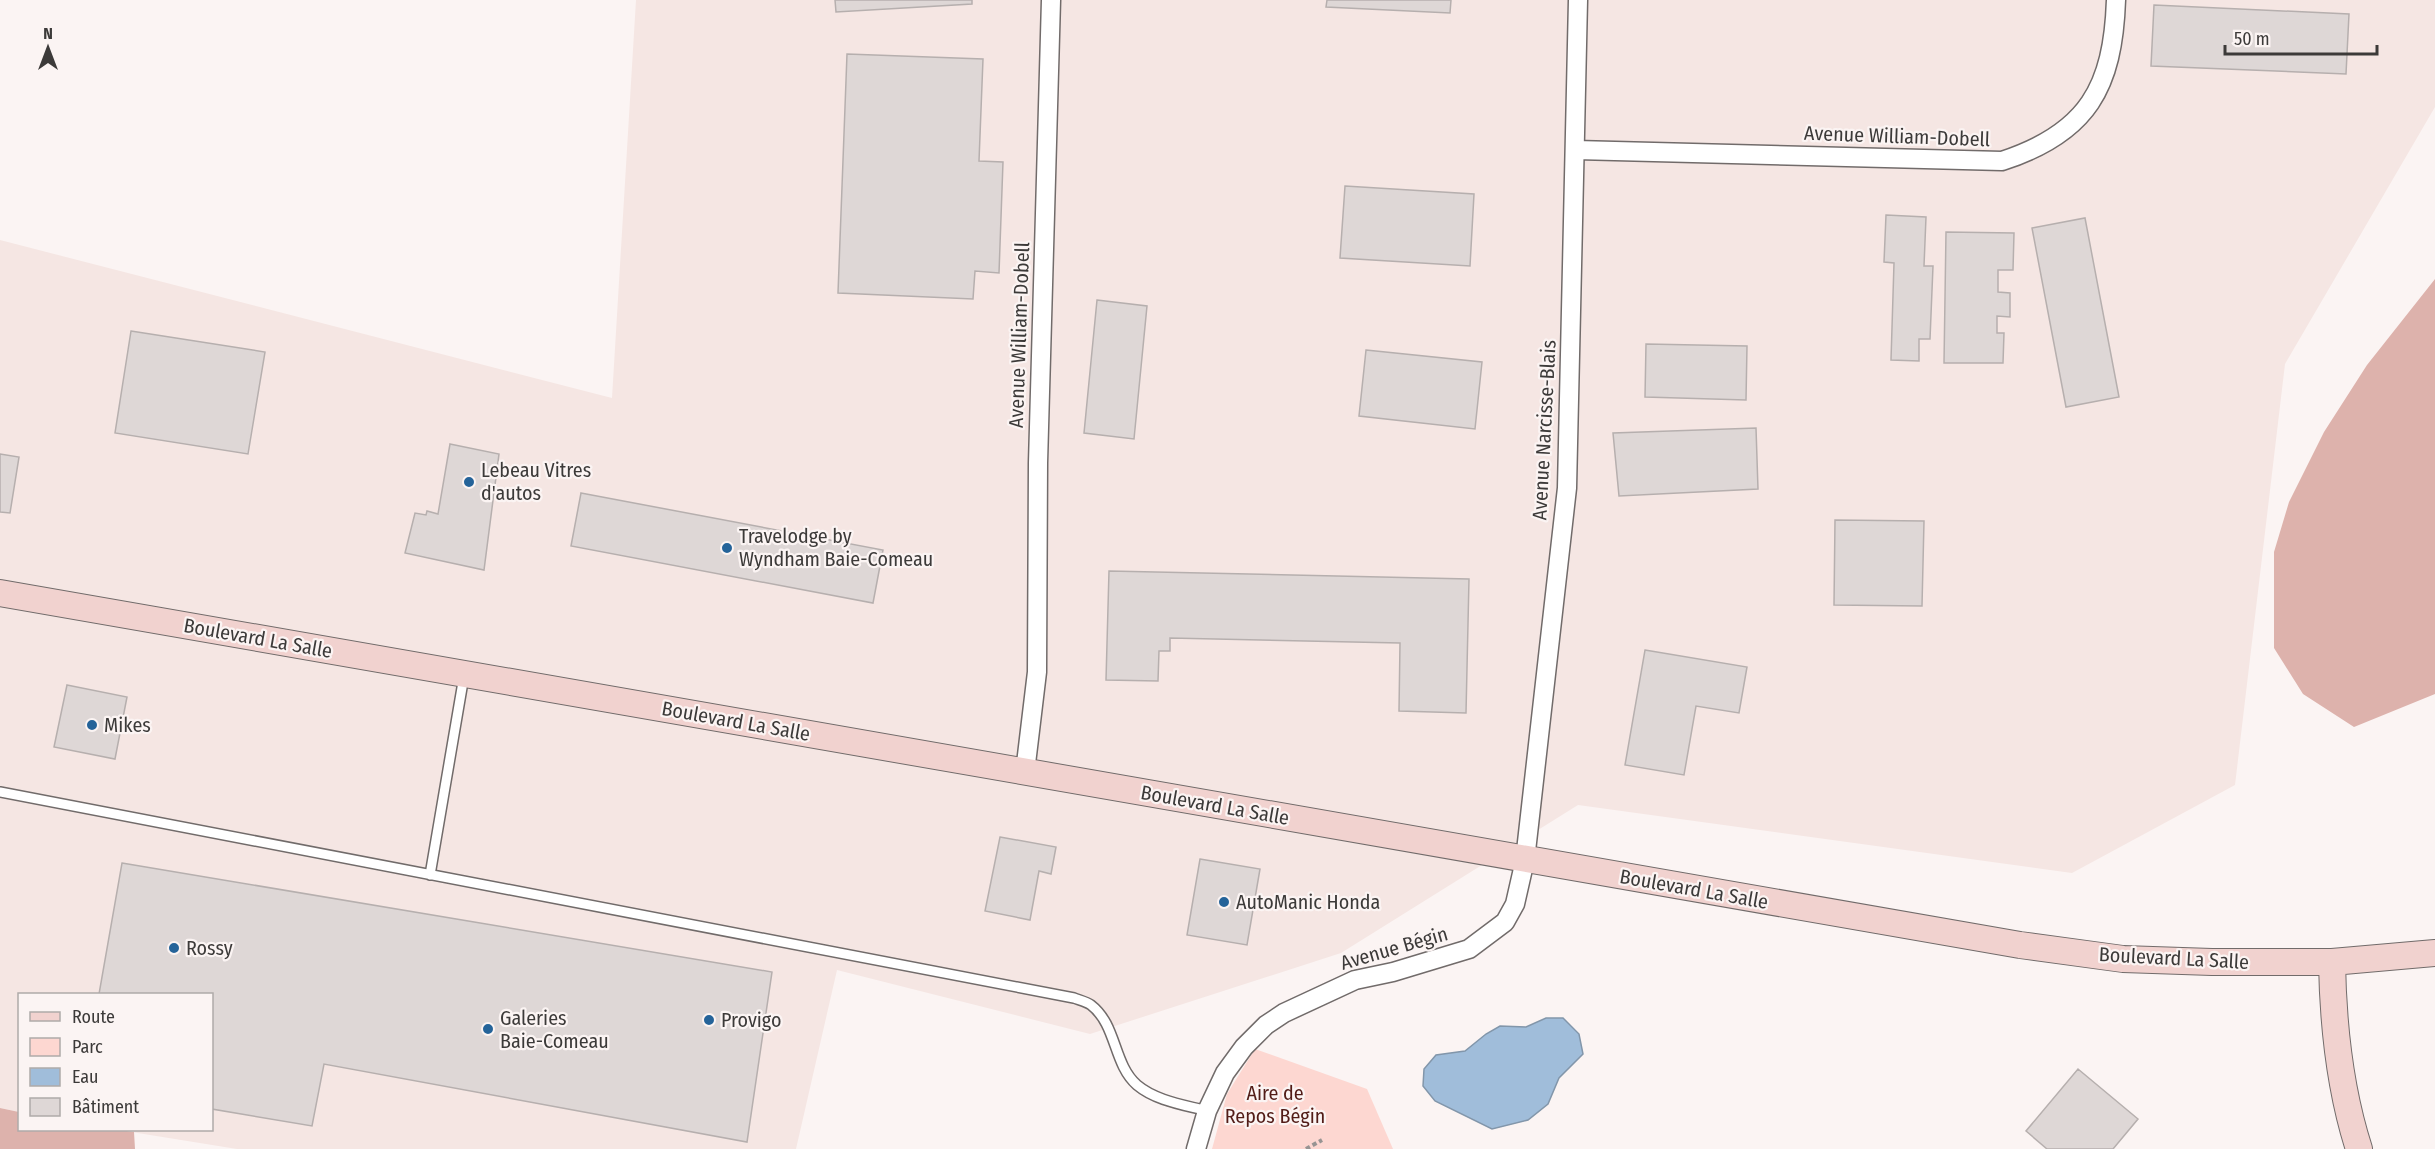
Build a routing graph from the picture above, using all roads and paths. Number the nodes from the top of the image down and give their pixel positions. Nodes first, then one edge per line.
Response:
1 (1051, 0) edge
2 (1578, 0) edge
3 (2116, 0) edge
4 (1576, 150) junction
5 (0, 593) edge
6 (464, 674) junction
7 (1025, 772) junction
8 (0, 792) edge
9 (1524, 860) junction
10 (430, 875) junction
11 (2435, 953) edge
12 (2332, 963) junction
13 (1207, 1111) junction
14 (1322, 1140) dead end
15 (1196, 1149) edge
16 (1306, 1149) edge
17 (2359, 1149) edge

1 - 7 street, Avenue William-Dobell
2 - 4 street, Avenue Narcisse-Blais
3 - 4 street, Avenue William-Dobell
4 - 9 street, Avenue Narcisse-Blais
5 - 6 street, Boulevard La Salle
6 - 7 street, Boulevard La Salle
6 - 10 lane
7 - 9 street, Boulevard La Salle
8 - 10 lane
9 - 12 street, Boulevard La Salle
9 - 13 street, Avenue Bégin
10 - 13 lane
11 - 12 street, Boulevard La Salle
12 - 17 street
13 - 15 street, Avenue Bégin
14 - 16 path

